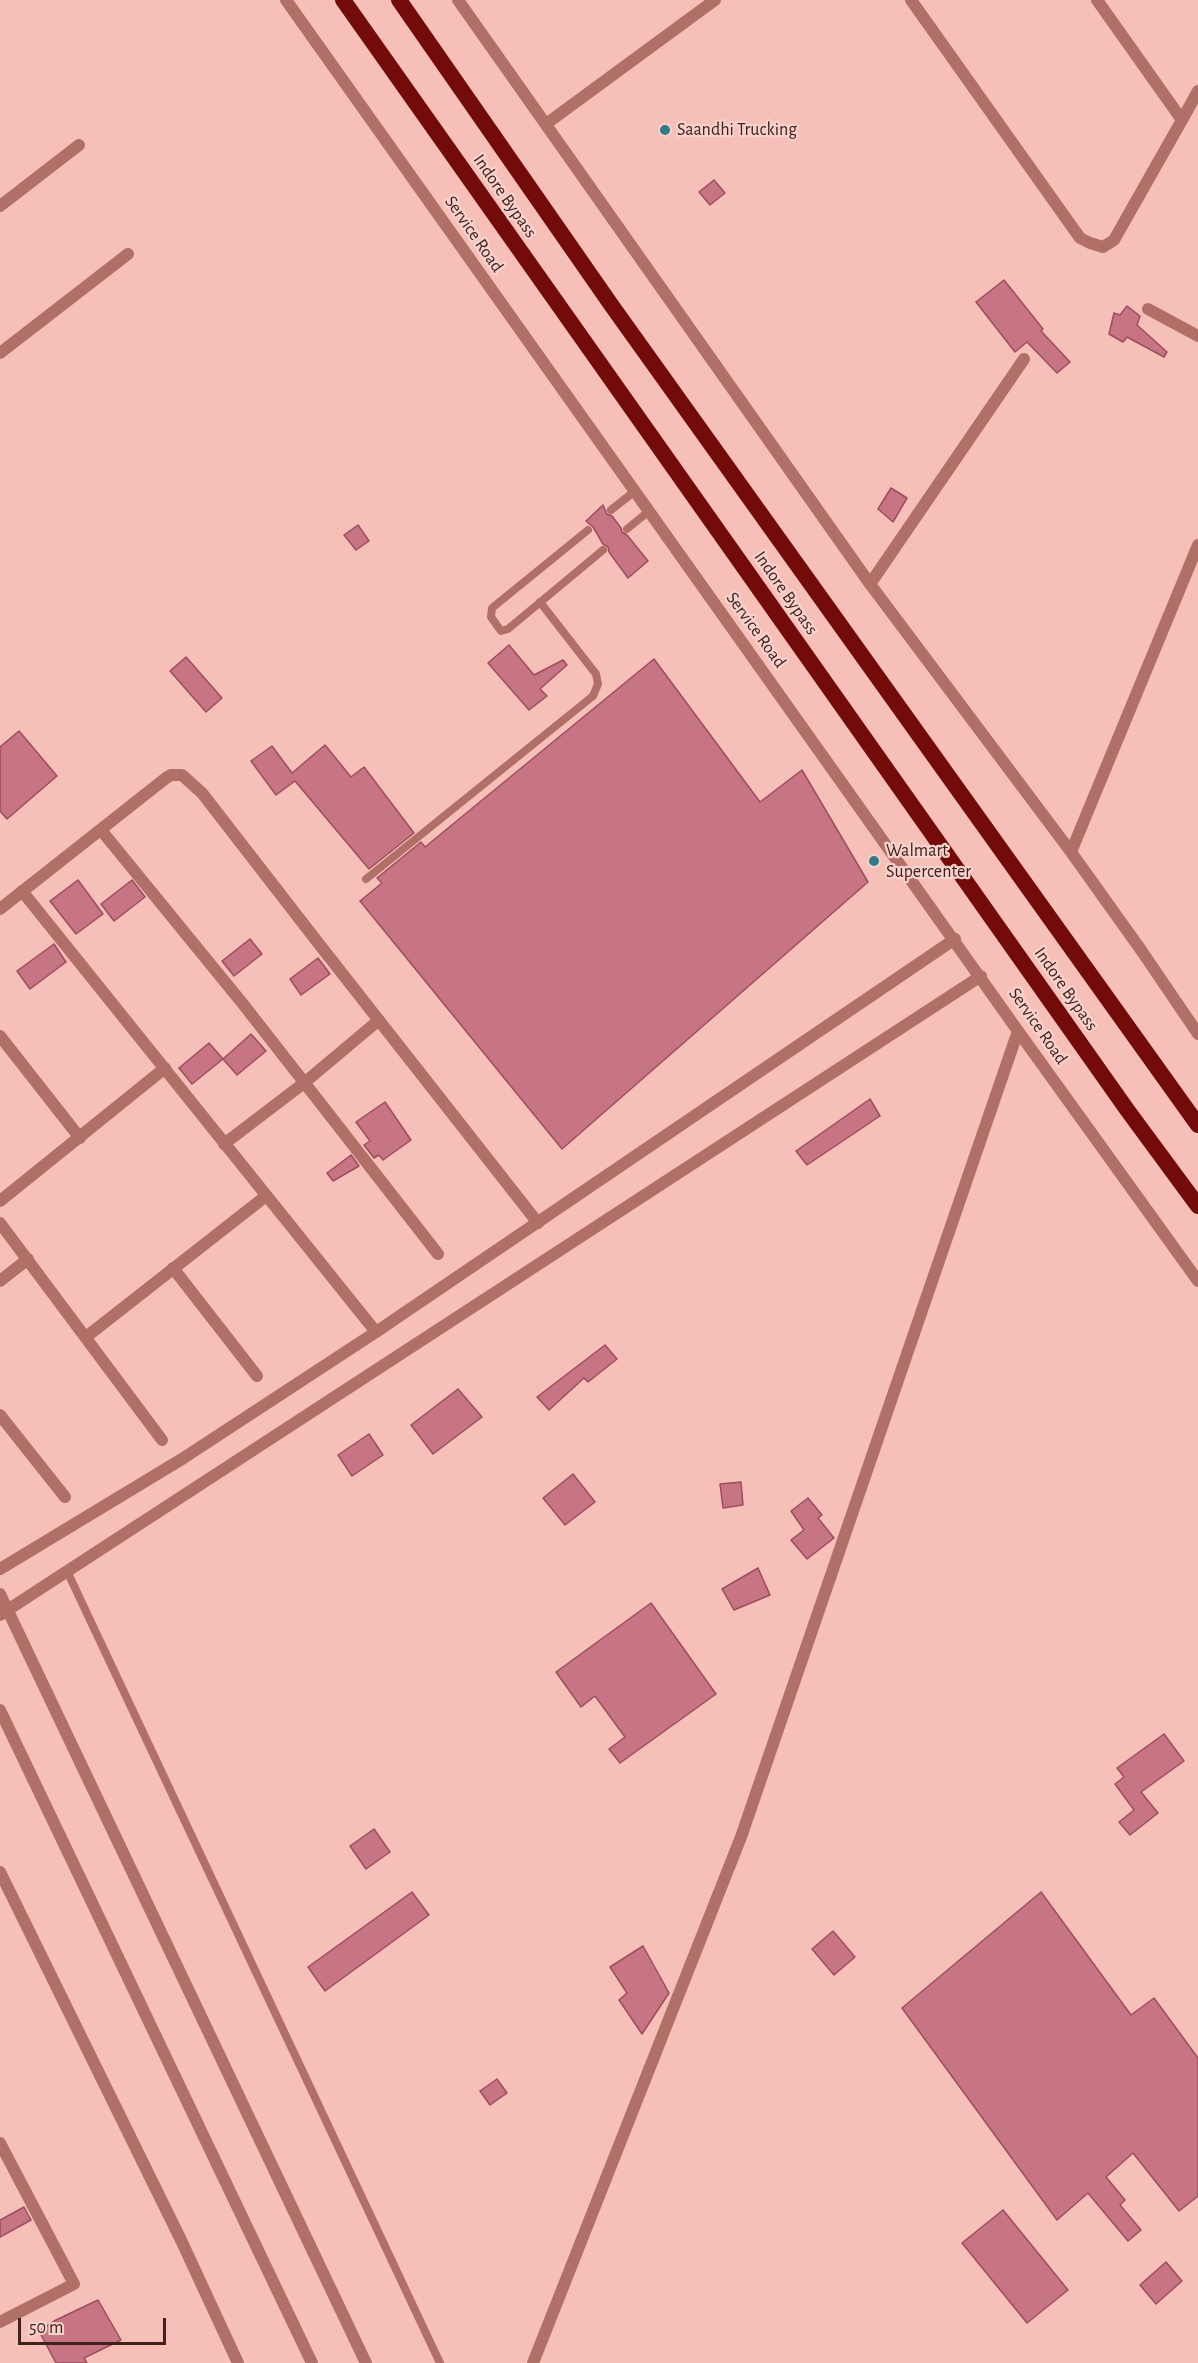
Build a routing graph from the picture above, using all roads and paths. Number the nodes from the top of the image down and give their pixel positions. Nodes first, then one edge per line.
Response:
1 (286, 0) edge
2 (344, 0) edge
3 (399, 0) edge
4 (458, 0) edge
5 (716, 0) edge
6 (911, 0) edge
7 (1097, 0) edge
8 (1198, 91) edge
9 (1182, 120) junction
10 (546, 124) junction
11 (79, 145) dead end
12 (0, 206) edge
13 (128, 254) dead end
14 (1148, 309) dead end
15 (1198, 336) edge
16 (0, 353) edge
17 (1024, 358) dead end
18 (635, 491) junction
19 (611, 510) dead end
20 (649, 511) junction
21 (588, 530) dead end
22 (627, 530) dead end
23 (1198, 545) edge
24 (603, 550) dead end
25 (870, 584) junction
26 (540, 602) junction
27 (101, 830) junction
28 (1071, 852) junction
29 (366, 879) dead end
30 (22, 891) junction
31 (0, 909) edge
32 (955, 939) junction
33 (981, 976) junction
34 (379, 1020) junction
35 (1018, 1031) junction
36 (1198, 1034) edge
37 (0, 1036) edge
38 (165, 1068) junction
39 (304, 1083) junction
40 (1198, 1125) edge
41 (80, 1138) junction
42 (224, 1144) junction
43 (266, 1196) junction
44 (0, 1201) edge
45 (1198, 1206) edge
46 (0, 1223) edge
47 (538, 1223) junction
48 (438, 1254) dead end
49 (28, 1259) junction
50 (173, 1268) junction
51 (0, 1281) edge
52 (1198, 1281) edge
53 (376, 1332) junction
54 (86, 1337) junction
55 (257, 1376) dead end
56 (0, 1415) edge
57 (162, 1440) dead end
58 (65, 1497) dead end
59 (0, 1569) edge
60 (67, 1571) junction
61 (0, 1594) edge
62 (4, 1612) edge
63 (0, 1710) edge
64 (0, 1872) edge
65 (0, 2143) edge
66 (0, 2322) edge
67 (238, 2363) edge
68 (312, 2363) edge
69 (366, 2363) edge
70 (440, 2363) edge
71 (533, 2363) edge

1 - 18 street, Service Road
2 - 45 highway, Indore Bypass
3 - 40 highway, Indore Bypass
4 - 10 street
5 - 10 street
6 - 9 street
7 - 9 street
8 - 9 street
10 - 25 street
11 - 12 street
13 - 16 street
14 - 15 street
17 - 25 street
18 - 19 lane
18 - 20 street, Service Road
20 - 22 lane
20 - 32 street, Service Road
21 - 26 lane
23 - 28 street
24 - 26 lane
25 - 28 street
26 - 29 lane
27 - 30 street
27 - 34 street
27 - 39 street
28 - 36 street
30 - 31 street
30 - 38 street
32 - 33 street, Service Road
32 - 47 street
33 - 35 street, Service Road
33 - 60 street
34 - 39 street
34 - 47 street
35 - 52 street, Service Road
35 - 71 street
37 - 41 street
38 - 41 street
38 - 42 street
39 - 42 street
39 - 48 street
41 - 44 street
42 - 43 street
43 - 50 street
43 - 53 street
46 - 49 street
47 - 53 street
49 - 51 street
49 - 54 street
50 - 54 street
50 - 55 street
53 - 59 street
54 - 57 street
56 - 58 street
60 - 62 street
60 - 70 lane
61 - 62 street
62 - 69 street
63 - 68 street
64 - 67 street
65 - 66 street

